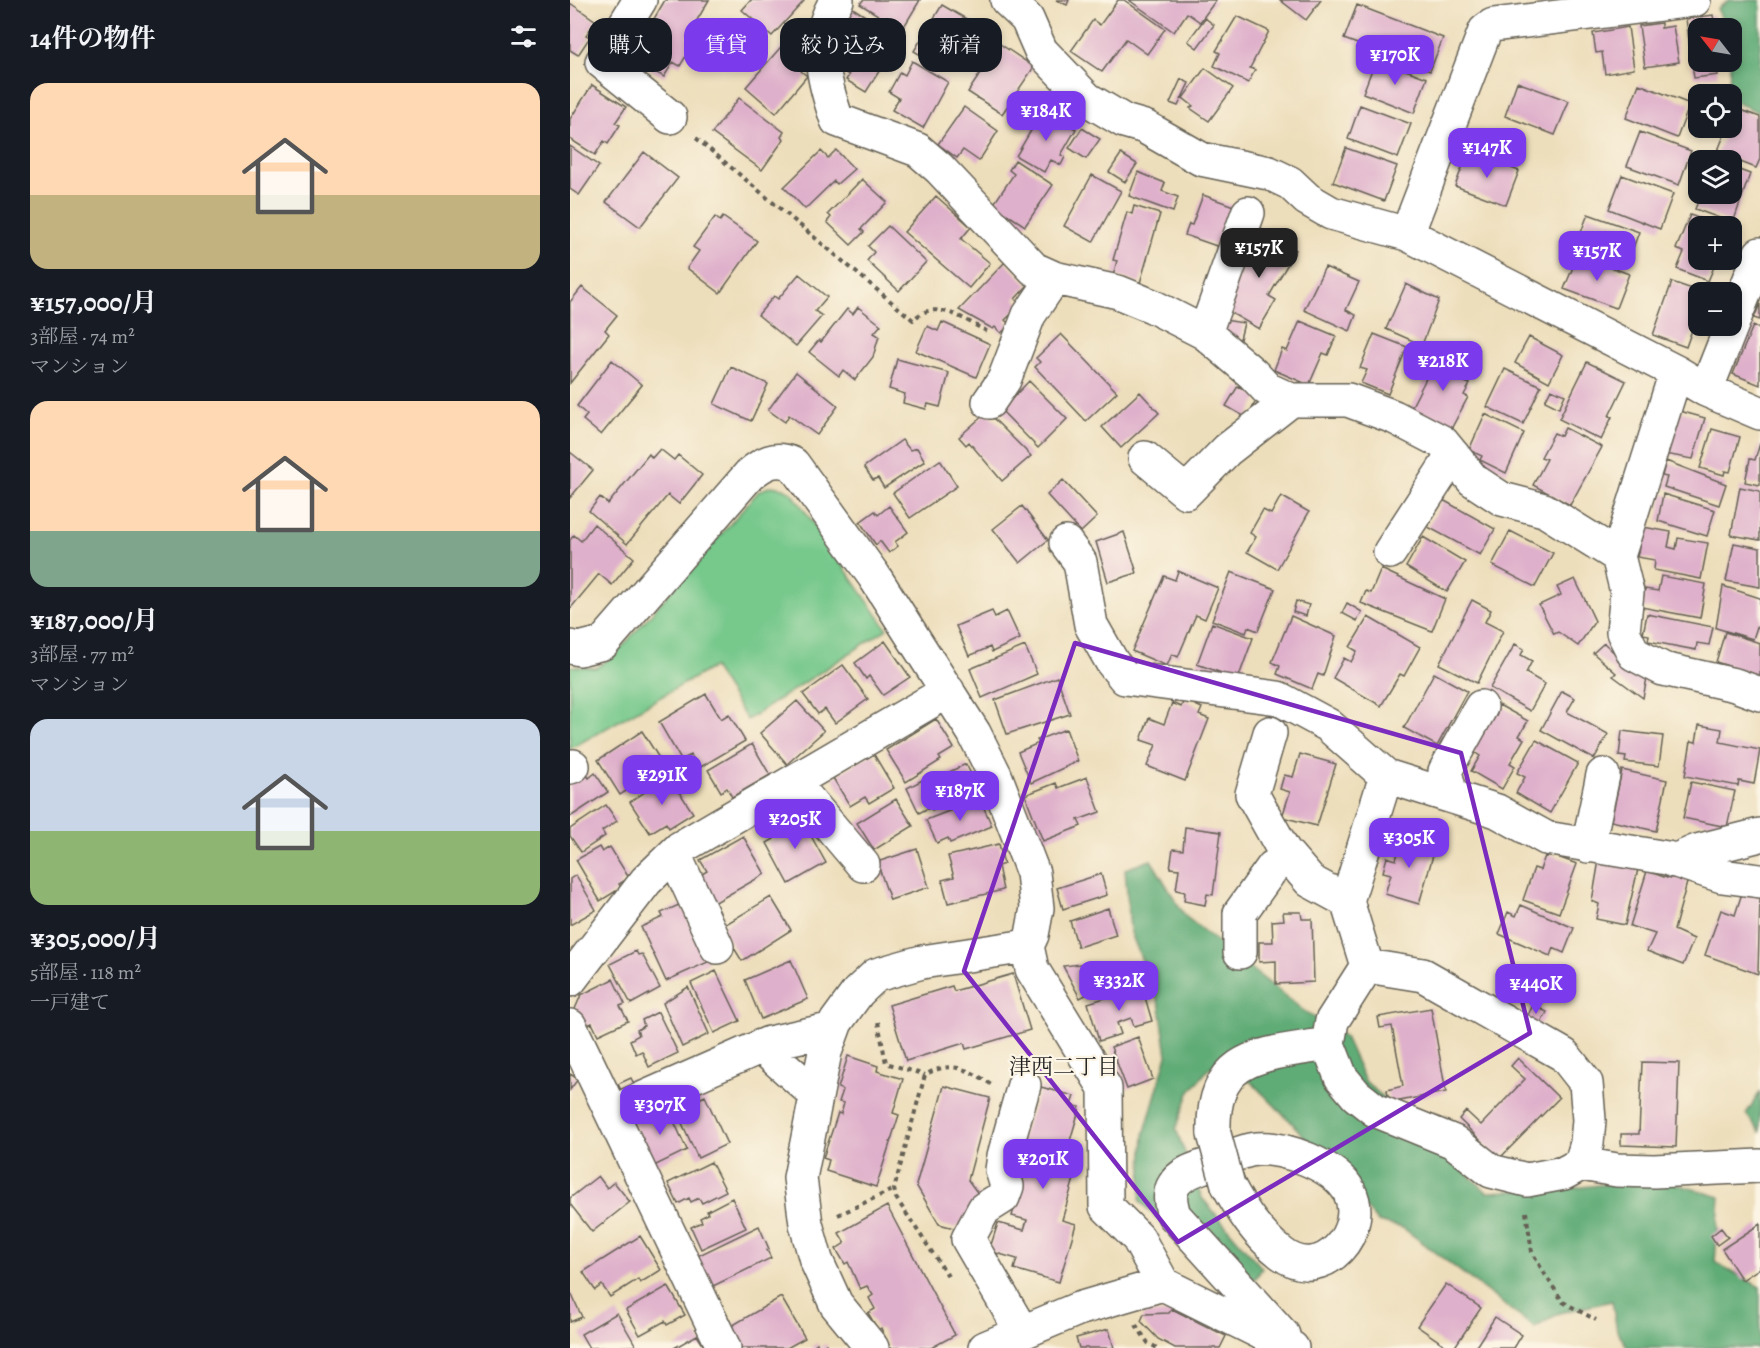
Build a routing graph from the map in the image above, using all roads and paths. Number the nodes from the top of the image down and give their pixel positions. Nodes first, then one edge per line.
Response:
1 (640, 0) edge
2 (837, 0) edge
3 (1007, 0) edge
4 (1694, 0) edge
5 (670, 117) joint
6 (1248, 213) dead end
7 (1407, 234) junction
8 (1760, 254) edge
9 (1054, 278) junction
10 (1205, 333) junction
11 (1017, 348) junction
12 (1676, 372) junction
13 (1706, 390) junction
14 (1291, 400) junction
15 (989, 402) dead end
16 (1760, 413) edge
17 (1453, 455) junction
18 (1145, 458) dead end
19 (1066, 543) dead end
20 (1390, 552) dead end
21 (1618, 556) junction
22 (570, 647) edge
23 (948, 691) junction
24 (1760, 694) edge
25 (1481, 707) dead end
26 (1270, 733) dead end
27 (1603, 775) dead end
28 (1386, 776) junction
29 (793, 782) junction
30 (1451, 796) junction
31 (1760, 835) edge
32 (1588, 846) junction
33 (674, 854) junction
34 (1290, 858) junction
35 (1674, 861) junction
36 (863, 865) dead end
37 (1760, 881) edge
38 (1347, 902) junction
39 (1026, 946) junction
40 (717, 947) dead end
41 (1240, 952) dead end
42 (1367, 966) junction
43 (570, 980) edge
44 (876, 1011) dead end
45 (570, 1026) edge
46 (833, 1029) junction
47 (1328, 1044) junction
48 (761, 1046) junction
49 (926, 1075) junction
50 (1022, 1091) joint
51 (815, 1094) junction
52 (612, 1112) junction
53 (1581, 1164) junction
54 (1760, 1166) edge
55 (1521, 1178) junction
56 (894, 1189) junction
57 (808, 1231) junction
58 (995, 1284) junction
59 (1163, 1284) junction
60 (1596, 1320) dead end
61 (1022, 1332) junction
62 (724, 1348) edge
63 (872, 1348) edge
64 (985, 1348) edge
65 (1293, 1348) edge

1 - 5 street
2 - 9 street
3 - 7 street
4 - 7 street
5 - 11 path
6 - 10 street
7 - 12 street
8 - 13 street
9 - 10 street
9 - 11 street
10 - 14 street
11 - 15 street
12 - 13 street
12 - 21 street
13 - 16 street
14 - 17 street
14 - 18 street
17 - 20 street
17 - 21 street
19 - 28 street
21 - 24 street
22 - 23 street
23 - 29 street
23 - 39 street
25 - 30 street
26 - 34 street
27 - 32 street
28 - 30 street
28 - 38 street
29 - 33 street
29 - 36 street
30 - 32 street
31 - 35 street
32 - 35 street
33 - 40 street
33 - 43 street
34 - 38 street
34 - 41 street
35 - 37 street
38 - 42 street
39 - 46 street
39 - 59 street
42 - 47 street
42 - 53 street
44 - 49 path
45 - 52 street
46 - 48 street
46 - 51 street
47 - 55 street
47 - 65 street, bridge
48 - 51 street
48 - 52 street
49 - 50 path
49 - 56 path
50 - 58 street
51 - 57 street
52 - 62 street
53 - 54 street
53 - 55 street
55 - 60 path
56 - 57 path
56 - 58 path
57 - 63 street
58 - 61 street
59 - 61 street
59 - 65 street
61 - 64 street

